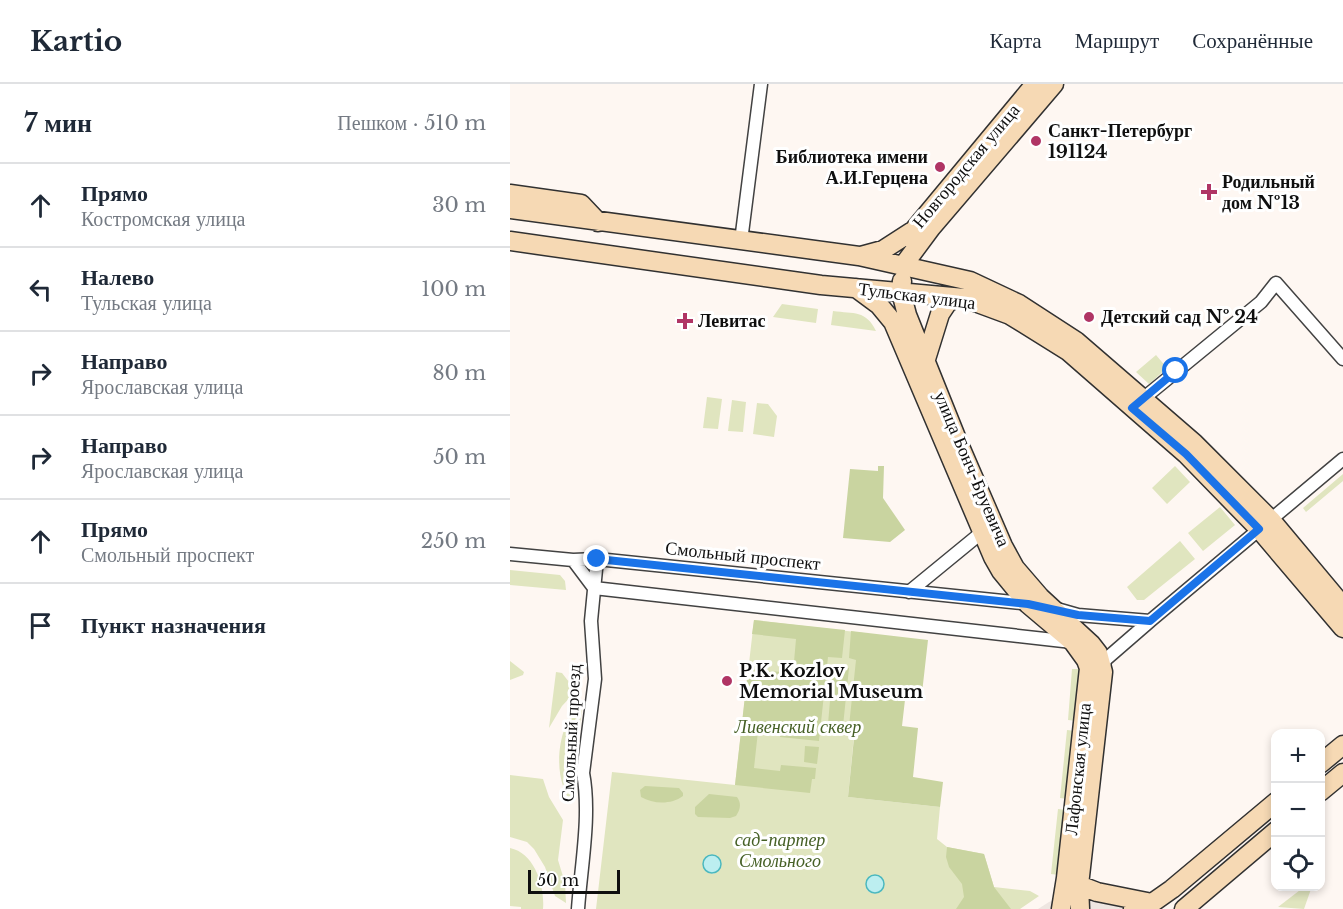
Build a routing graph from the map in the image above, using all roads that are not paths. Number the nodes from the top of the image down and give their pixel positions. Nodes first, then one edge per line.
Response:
1 (761, 84) edge
2 (1035, 84) edge
3 (1054, 84) edge
4 (510, 194) edge
5 (510, 209) edge
6 (591, 221) junction
7 (510, 241) edge
8 (741, 241) junction
9 (580, 251) junction
10 (859, 256) junction
11 (902, 267) junction
12 (856, 288) junction
13 (901, 292) junction
14 (958, 298) junction
15 (926, 359) junction
16 (1343, 359) edge
17 (1138, 403) junction
18 (1343, 459) edge
19 (1265, 525) junction
20 (981, 533) junction
21 (510, 554) edge
22 (597, 559) junction
23 (573, 560) junction
24 (594, 588) junction
25 (909, 592) junction
26 (1028, 604) junction
27 (1343, 606) edge
28 (1053, 608) junction
29 (1150, 621) junction
30 (1343, 628) edge
31 (1082, 643) junction
32 (1103, 672) junction
33 (1343, 745) edge
34 (1325, 760) edge
35 (1343, 773) edge
36 (1325, 788) edge
37 (1271, 805) edge
38 (1271, 834) edge
39 (1079, 885) junction
40 (1152, 903) junction
41 (1061, 905) edge
42 (1186, 907) edge
43 (578, 909) edge
44 (1080, 909) edge
45 (1133, 909) edge

1 - 8 street
2 - 10 street, Новгородская улица
3 - 11 street, Новгородская улица
4 - 6 street
5 - 6 street, Тульская улица
6 - 8 street, Тульская улица
6 - 9 street
7 - 9 street, Тульская улица
8 - 10 street, Тульская улица
9 - 12 street, Тульская улица
10 - 11 street, Тульская улица
11 - 13 street, улица Бонч-Бруевича
11 - 17 street, Тульская улица
12 - 13 street, Тульская улица
12 - 20 street, улица Бонч-Бруевича
13 - 14 street, Тульская улица
13 - 15 street, улица Бонч-Бруевича
14 - 15 street
14 - 17 street, Тульская улица
15 - 28 street, улица Бонч-Бруевича
16 - 17 street
17 - 19 street, Тульская улица
18 - 19 street
19 - 27 street, Тульская улица
19 - 29 street
19 - 30 street, Тульская улица
20 - 25 street
20 - 26 street, улица Бонч-Бруевича
21 - 23 street, Смольный проспект
22 - 23 street, Смольный проспект
22 - 24 street, Смольный проезд
22 - 25 street, Смольный проспект
23 - 24 street
24 - 31 street
24 - 43 street, Смольный проезд
25 - 26 street, Смольный проспект
26 - 28 street, Смольный проспект
26 - 31 street, улица Бонч-Бруевича
28 - 29 street, Смольный проспект
28 - 31 street, улица Бонч-Бруевича
29 - 32 street
31 - 32 street, Лафонская улица
31 - 41 street, Лафонская улица
32 - 39 street, Лафонская улица
33 - 34 street
35 - 36 street
37 - 40 street
38 - 42 street
39 - 40 street
39 - 44 street, Лафонская улица
40 - 45 street

